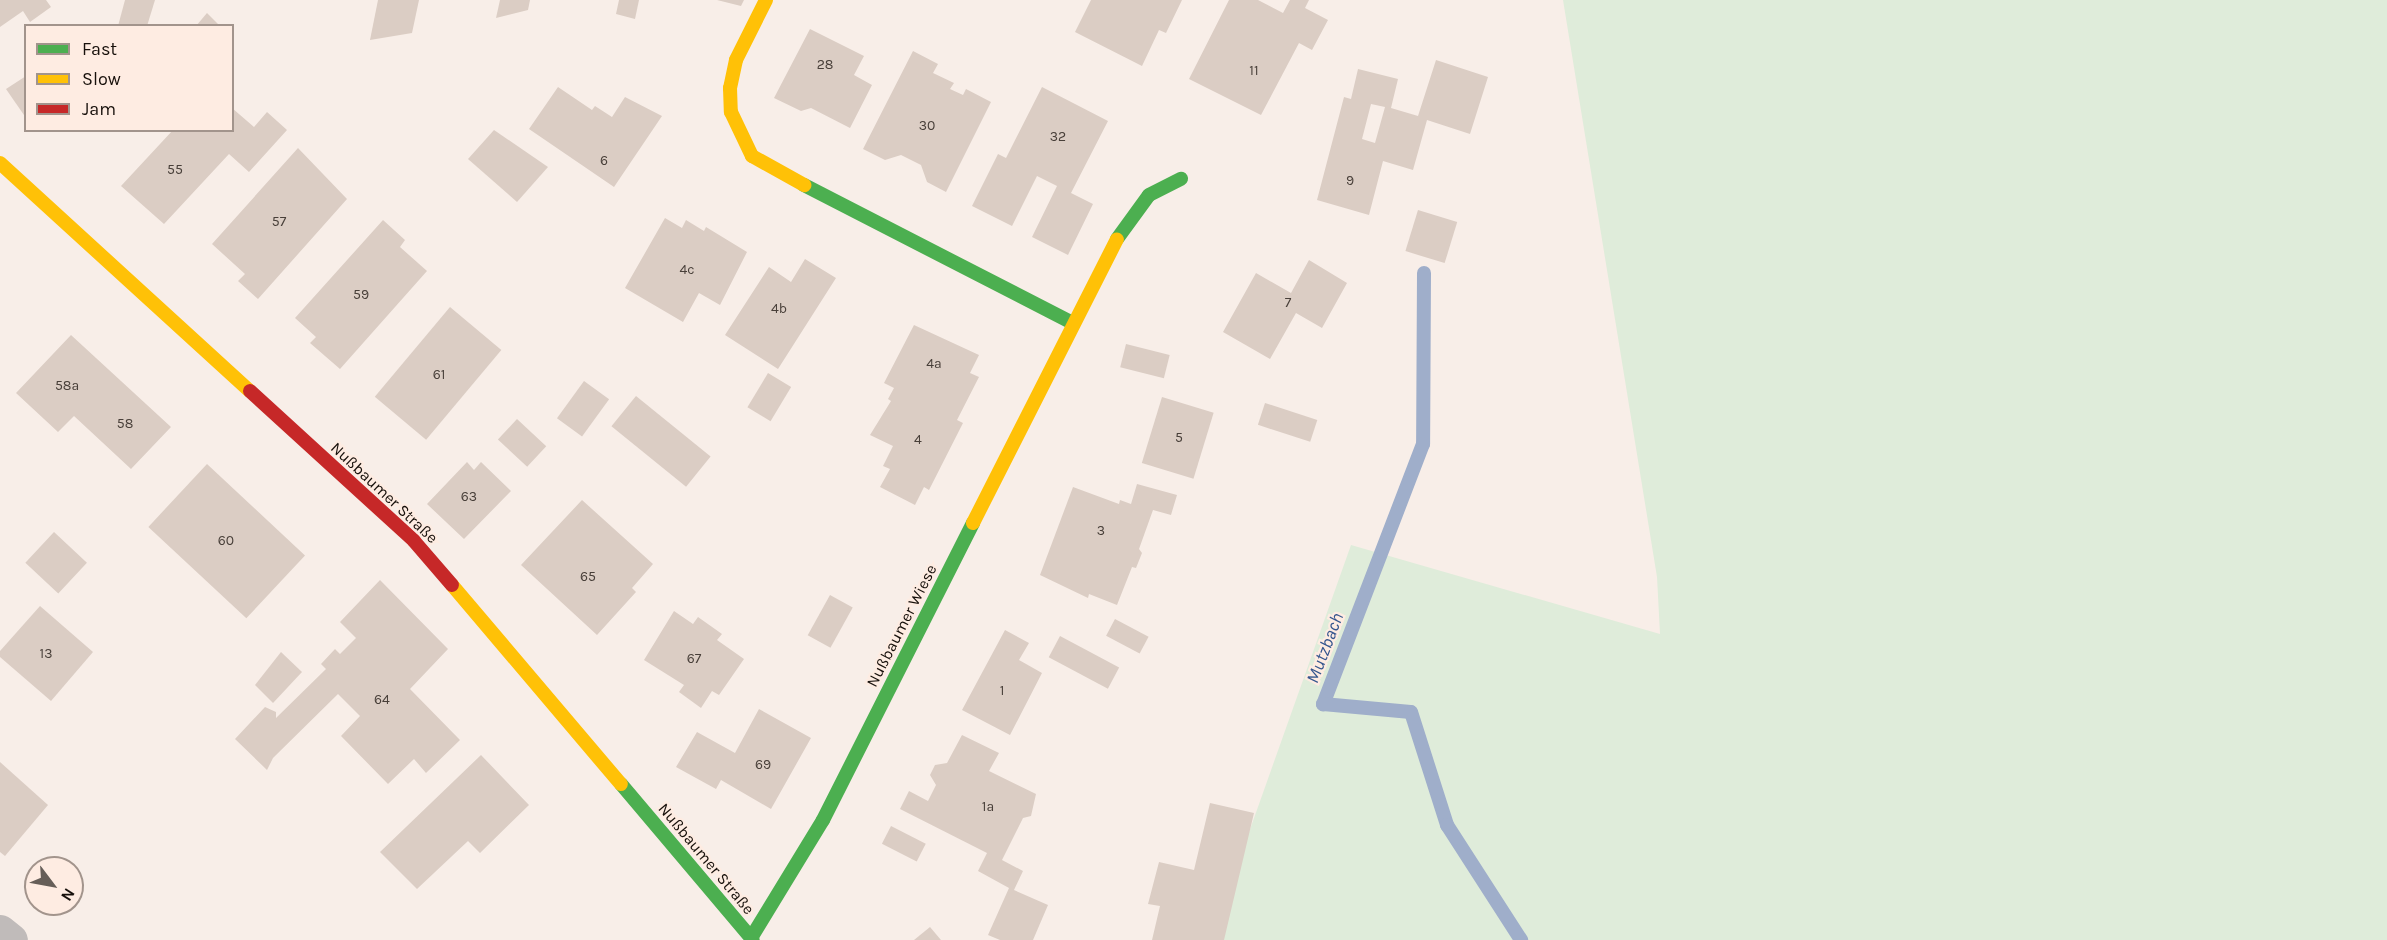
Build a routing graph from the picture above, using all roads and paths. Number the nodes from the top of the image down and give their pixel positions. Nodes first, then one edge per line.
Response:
1 (766, 0) edge
2 (0, 163) edge
3 (1181, 179) dead end
4 (1073, 323) junction
5 (0, 931) edge
6 (752, 939) edge
7 (11, 940) edge

1 - 4 street
2 - 6 street, Nußbaumer Straße
3 - 4 street, Nußbaumer Wiese
4 - 6 street, Nußbaumer Wiese
5 - 7 street

